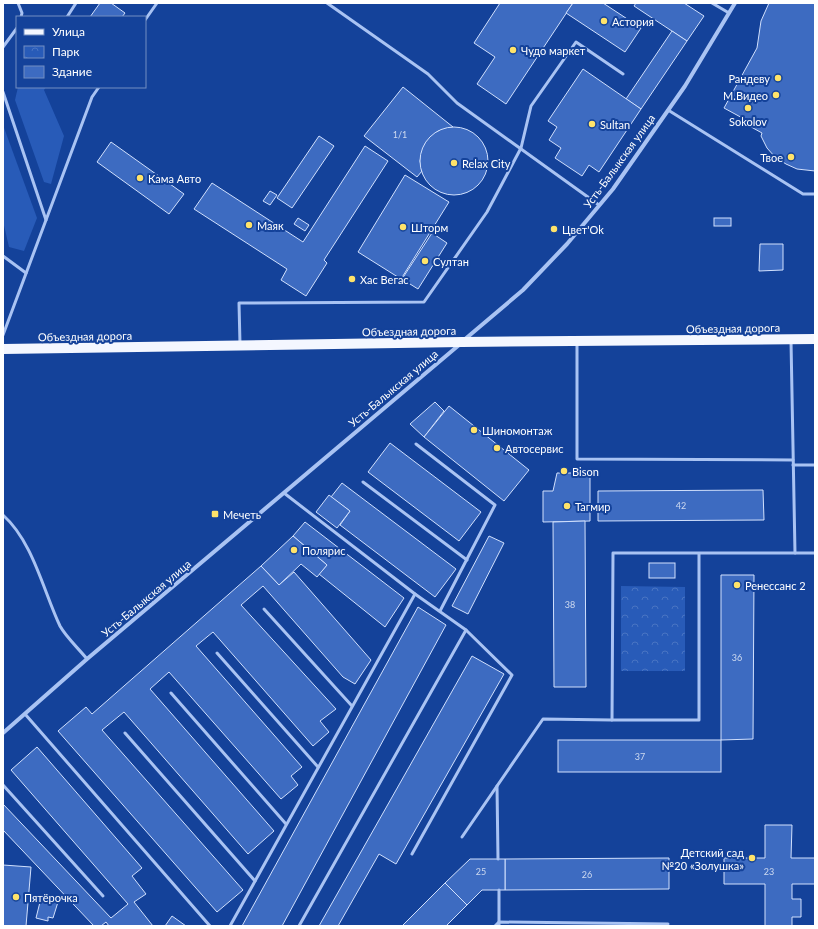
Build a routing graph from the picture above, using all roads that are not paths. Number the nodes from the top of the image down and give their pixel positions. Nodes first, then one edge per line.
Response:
1 (18, 3) edge
2 (76, 3) edge
3 (157, 3) edge
4 (328, 3) edge
5 (712, 3) edge
6 (735, 3) edge
7 (729, 13) junction
8 (21, 16) edge
9 (68, 16) edge
10 (146, 19) edge
11 (16, 29) edge
12 (3, 47) edge
13 (623, 74) dead end
14 (98, 88) edge
15 (3, 92) edge
16 (668, 110) junction
17 (521, 148) junction
18 (815, 194) edge
19 (600, 205) junction
20 (46, 220) junction
21 (3, 256) edge
22 (26, 273) junction
23 (3, 335) edge
24 (791, 339) junction
25 (815, 339) edge
26 (577, 341) junction
27 (462, 342) junction
28 (240, 345) junction
29 (3, 349) edge
30 (416, 444) dead end
31 (793, 460) junction
32 (793, 465) junction
33 (815, 465) edge
34 (363, 482) dead end
35 (284, 493) junction
36 (3, 515) edge
37 (699, 553) junction
38 (795, 553) junction
39 (815, 553) edge
40 (467, 560) junction
41 (415, 594) junction
42 (264, 609) dead end
43 (440, 611) junction
44 (466, 630) junction
45 (217, 654) dead end
46 (88, 659) junction
47 (172, 694) dead end
48 (352, 706) junction
49 (25, 714) junction
50 (612, 720) junction
51 (3, 733) edge
52 (125, 733) dead end
53 (318, 767) junction
54 (3, 785) edge
55 (497, 786) junction
56 (286, 824) junction
57 (462, 837) dead end
58 (412, 854) dead end
59 (498, 859) dead end
60 (255, 881) junction
61 (498, 890) dead end
62 (103, 896) dead end
63 (499, 924) edge
64 (668, 924) dead end
65 (618, 925) edge
66 (210, 926) edge
67 (230, 926) edge
68 (299, 926) edge
69 (495, 926) edge

1 - 8 lane
2 - 9 lane
3 - 10 lane
4 - 17 lane
5 - 7 lane
6 - 7 street, Усть-Балыкская улица
7 - 16 street, Усть-Балыкская улица
11 - 12 lane
13 - 17 lane
14 - 20 lane
15 - 20 lane
16 - 18 lane
16 - 19 street, Усть-Балыкская улица
17 - 19 lane
17 - 28 lane
19 - 27 street, Усть-Балыкская улица
20 - 22 lane
21 - 22 lane
22 - 23 lane
24 - 25 main road, Объездная дорога
24 - 26 main road, Объездная дорога
24 - 31 lane
26 - 27 main road, Объездная дорога
26 - 31 lane
27 - 28 main road, Объездная дорога
27 - 35 street, Усть-Балыкская улица
28 - 29 main road, Объездная дорога
30 - 40 lane
31 - 32 lane
32 - 33 lane
32 - 38 lane
34 - 40 lane
35 - 41 lane
35 - 46 street, Усть-Балыкская улица
36 - 46 lane
37 - 38 lane
37 - 50 lane
37 - 50 lane
38 - 39 lane
40 - 43 lane
41 - 43 lane
41 - 48 lane
42 - 48 lane
43 - 44 lane
44 - 58 lane
44 - 68 lane
45 - 53 lane
46 - 49 street, Усть-Балыкская улица
47 - 56 lane
48 - 53 lane
49 - 51 street, Усть-Балыкская улица
49 - 66 lane
50 - 55 lane
52 - 60 lane
53 - 56 lane
54 - 62 lane
55 - 57 lane
55 - 59 lane
56 - 60 lane
60 - 67 lane
61 - 63 lane
63 - 65 lane
63 - 69 lane
64 - 65 lane

